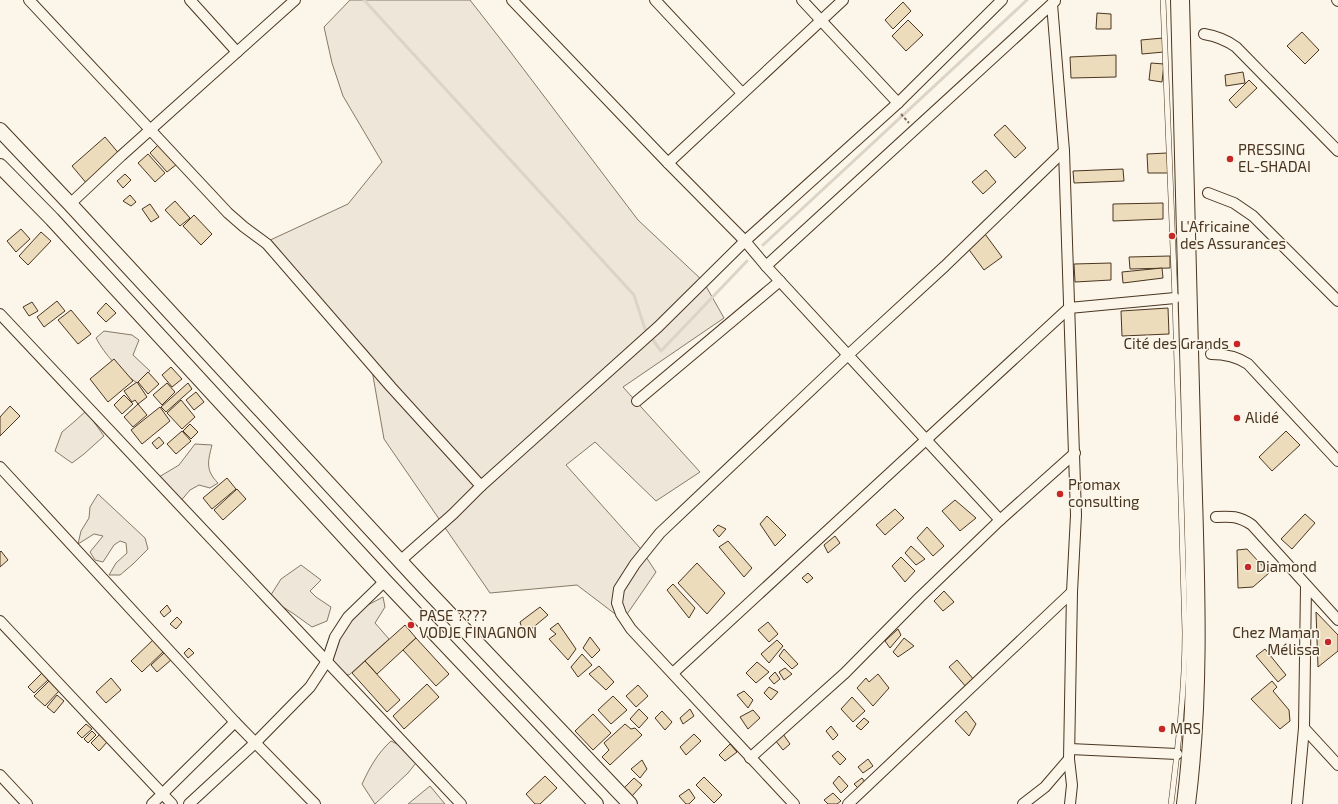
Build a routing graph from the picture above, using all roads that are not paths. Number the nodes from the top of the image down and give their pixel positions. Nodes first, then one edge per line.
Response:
1 (29, 0) edge
2 (190, 0) edge
3 (295, 0) edge
4 (512, 0) edge
5 (655, 0) edge
6 (802, 0) edge
7 (843, 0) edge
8 (1002, 0) edge
9 (1163, 0) edge
10 (1180, 0) edge
11 (1054, 2) edge
12 (821, 20) junction
13 (1204, 34) dead end
14 (237, 52) junction
15 (742, 93) junction
16 (898, 107) junction
17 (0, 130) edge
18 (151, 130) junction
19 (1064, 151) junction
20 (1338, 151) edge
21 (668, 163) junction
22 (0, 166) edge
23 (1208, 193) dead end
24 (70, 204) junction
25 (745, 241) junction
26 (766, 266) junction
27 (780, 282) junction
28 (1336, 295) edge
29 (1175, 298) junction
30 (1069, 308) junction
31 (0, 314) edge
32 (1211, 354) dead end
33 (848, 355) junction
34 (637, 401) dead end
35 (926, 440) junction
36 (1075, 453) junction
37 (1338, 460) edge
38 (0, 467) edge
39 (481, 486) junction
40 (1216, 517) dead end
41 (1000, 520) junction
42 (400, 561) junction
43 (385, 581) junction
44 (1306, 586) junction
45 (1072, 592) junction
46 (1338, 620) edge
47 (0, 621) edge
48 (327, 661) junction
49 (672, 674) junction
50 (235, 722) junction
51 (1304, 728) junction
52 (255, 743) junction
53 (1069, 754) junction
54 (1177, 754) junction
55 (750, 758) junction
56 (1338, 765) edge
57 (0, 775) edge
58 (163, 794) junction
59 (27, 804) edge
60 (152, 804) edge
61 (172, 804) edge
62 (189, 804) edge
63 (315, 804) edge
64 (461, 804) edge
65 (596, 804) edge
66 (630, 804) edge
67 (794, 804) edge
68 (848, 804) edge
69 (1023, 804) edge
70 (1070, 804) edge
71 (1171, 804) edge
72 (1186, 804) edge
73 (1297, 804) edge

1 - 18 street
2 - 14 street
3 - 14 street
4 - 21 street
5 - 15 street
6 - 12 street
7 - 12 street
8 - 16 street
9 - 29 lane
10 - 72 highway
11 - 19 street
11 - 26 street
12 - 15 street
12 - 16 street
13 - 20 street
14 - 18 street
15 - 21 street
16 - 25 street
17 - 24 street
18 - 24 street
18 - 39 street
19 - 30 street
19 - 33 street
21 - 25 street
22 - 43 street
23 - 28 street
24 - 42 street
25 - 26 street
25 - 39 street
26 - 27 street
27 - 33 street
27 - 34 street
29 - 30 street
29 - 54 lane
30 - 35 street
30 - 36 street
31 - 48 street
32 - 37 street
33 - 35 street
33 - 49 street
35 - 41 street
35 - 49 street
36 - 41 street
36 - 45 street
38 - 50 street
39 - 42 street
40 - 44 street
41 - 55 street
42 - 66 street
43 - 48 street
43 - 65 street
44 - 46 street
44 - 51 street
45 - 53 street
45 - 68 street
47 - 58 street
48 - 52 street
48 - 64 street
49 - 55 street
50 - 52 street
50 - 58 street
51 - 56 street
51 - 73 street
52 - 62 street
52 - 63 street
53 - 54 street
53 - 69 street
53 - 70 street
54 - 71 lane
55 - 67 street
57 - 59 street
58 - 60 street
58 - 61 street

